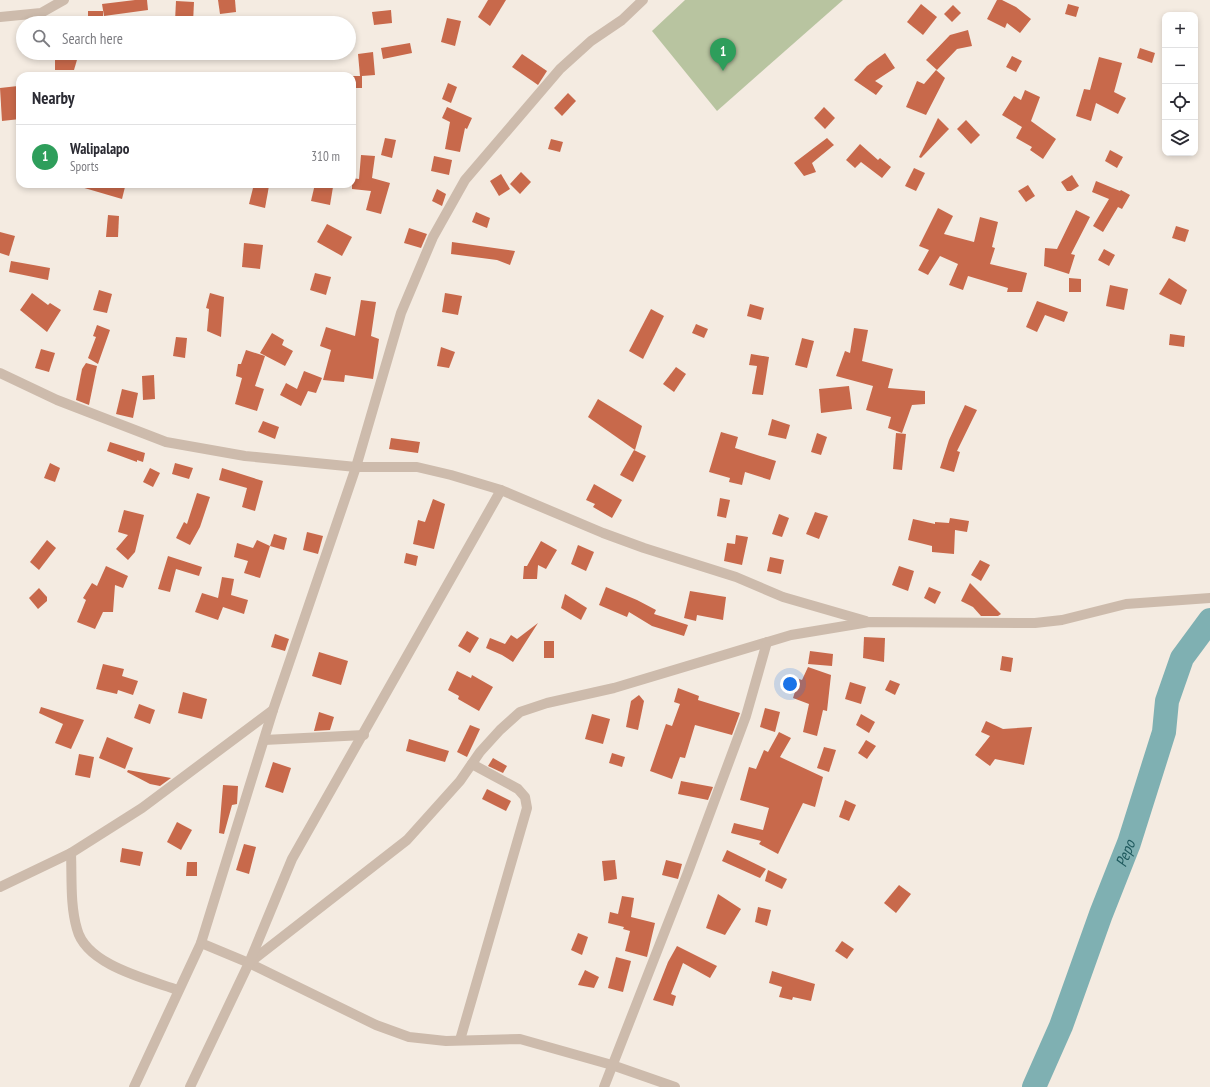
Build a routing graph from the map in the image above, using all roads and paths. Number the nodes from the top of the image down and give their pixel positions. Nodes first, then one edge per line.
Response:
1 (64, 0) edge
2 (643, 0) edge
3 (0, 17) edge
4 (0, 373) edge
5 (356, 467) junction
6 (501, 490) junction
7 (1210, 598) edge
8 (869, 622) junction
9 (767, 642) junction
10 (273, 710) junction
11 (364, 735) junction
12 (264, 740) junction
13 (472, 764) junction
14 (71, 853) junction
15 (0, 887) edge
16 (201, 943) junction
17 (249, 963) junction
18 (178, 990) junction
19 (460, 1040) junction
20 (612, 1065) junction
21 (134, 1087) edge
22 (190, 1087) edge
23 (604, 1087) edge
24 (675, 1087) edge

1 - 3 street
2 - 5 street
4 - 5 street
5 - 6 street
5 - 10 street
6 - 8 street
6 - 11 street
7 - 8 street
8 - 9 street
9 - 13 street
9 - 20 street
10 - 12 street
10 - 14 street
11 - 12 street
11 - 17 street
12 - 16 street
13 - 17 street
13 - 19 street
14 - 15 street
14 - 18 street
16 - 17 street
16 - 18 street
17 - 19 street
17 - 22 street
18 - 21 street
19 - 20 street
20 - 23 street
20 - 24 street

